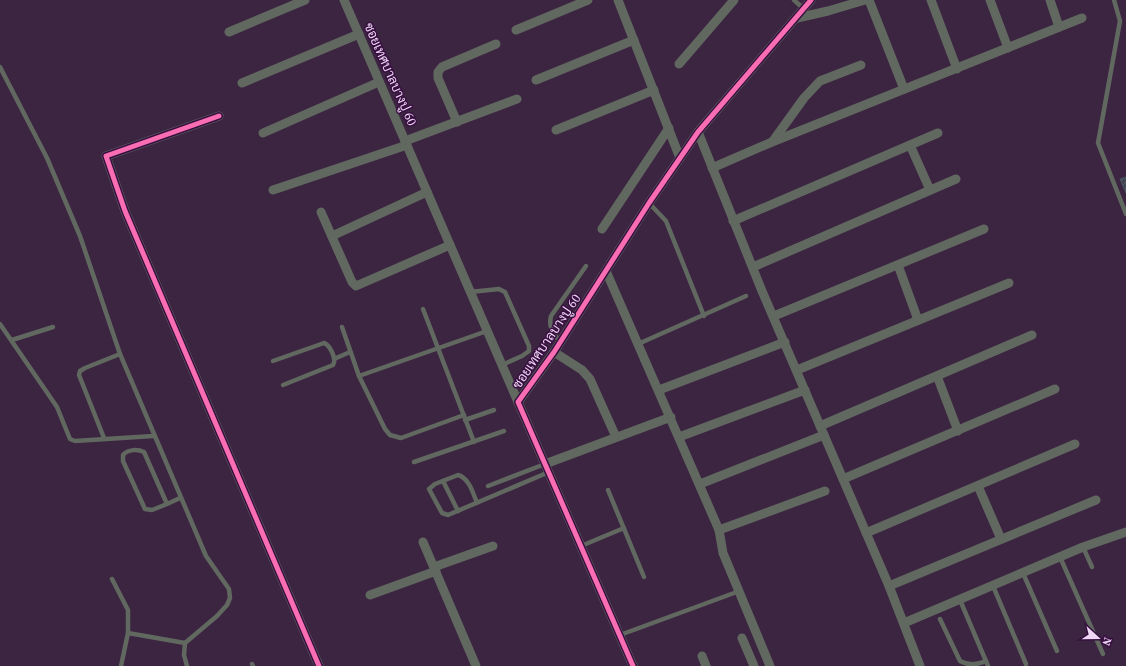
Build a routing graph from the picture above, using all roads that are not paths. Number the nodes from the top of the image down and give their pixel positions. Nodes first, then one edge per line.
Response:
1 (305, 0) edge
2 (344, 0) edge
3 (588, 0) edge
4 (618, 0) edge
5 (734, 0) edge
6 (794, 0) edge
7 (812, 0) edge
8 (864, 0) edge
9 (869, 0) edge
10 (931, 0) edge
11 (990, 0) edge
12 (1050, 0) edge
13 (1114, 0) edge
14 (804, 9) junction
15 (797, 18) junction
16 (1082, 18) dead end
17 (1059, 27) junction
18 (516, 30) dead end
19 (229, 32) dead end
20 (358, 34) junction
21 (634, 40) junction
22 (496, 44) dead end
23 (1008, 48) junction
24 (679, 64) dead end
25 (861, 65) dead end
26 (0, 67) edge
27 (957, 69) junction
28 (536, 80) dead end
29 (379, 82) junction
30 (242, 84) dead end
31 (904, 89) junction
32 (654, 90) junction
33 (517, 99) dead end
34 (219, 116) dead end
35 (457, 122) junction
36 (669, 128) junction
37 (556, 130) dead end
38 (698, 132) junction
39 (263, 133) dead end
40 (938, 133) dead end
41 (772, 142) junction
42 (406, 143) junction
43 (910, 145) junction
44 (680, 158) junction
45 (712, 168) junction
46 (956, 178) dead end
47 (273, 190) dead end
48 (930, 190) junction
49 (427, 192) junction
50 (649, 203) junction
51 (321, 212) dead end
52 (1126, 214) edge
53 (733, 220) junction
54 (602, 229) dead end
55 (984, 229) dead end
56 (332, 236) junction
57 (450, 245) junction
58 (898, 265) junction
59 (586, 266) dead end
60 (753, 267) junction
61 (606, 271) junction
62 (1008, 283) dead end
63 (470, 292) junction
64 (746, 296) dead end
65 (423, 309) dead end
66 (704, 316) junction
67 (774, 316) junction
68 (918, 320) junction
69 (0, 324) edge
70 (53, 327) dead end
71 (342, 327) dead end
72 (487, 331) junction
73 (1032, 335) dead end
74 (12, 340) junction
75 (560, 342) junction
76 (785, 342) junction
77 (638, 344) junction
78 (439, 348) junction
79 (350, 352) junction
80 (554, 352) junction
81 (120, 354) junction
82 (334, 359) junction
83 (273, 361) dead end
84 (502, 365) junction
85 (797, 370) junction
86 (359, 376) junction
87 (936, 376) junction
88 (283, 385) dead end
89 (1055, 389) dead end
90 (659, 390) junction
91 (805, 390) junction
92 (518, 402) junction
93 (494, 410) dead end
94 (671, 417) junction
95 (465, 418) junction
96 (820, 426) junction
97 (504, 431) dead end
98 (958, 431) junction
99 (824, 435) junction
100 (153, 436) junction
101 (679, 436) junction
102 (616, 437) junction
103 (104, 438) junction
104 (474, 442) junction
105 (1076, 444) dead end
106 (414, 462) dead end
107 (547, 468) junction
108 (844, 480) junction
109 (443, 481) junction
110 (700, 484) junction
111 (488, 486) dead end
112 (978, 486) junction
113 (608, 490) dead end
114 (825, 491) dead end
115 (180, 498) junction
116 (1096, 500) dead end
117 (477, 503) junction
118 (166, 504) junction
119 (458, 511) junction
120 (624, 528) junction
121 (719, 530) junction
122 (1126, 532) edge
123 (866, 533) junction
124 (1001, 539) junction
125 (423, 542) dead end
126 (493, 546) dead end
127 (581, 546) junction
128 (1083, 547) junction
129 (1060, 557) junction
130 (1092, 568) dead end
131 (435, 569) junction
132 (1023, 573) junction
133 (644, 577) dead end
134 (112, 579) dead end
135 (889, 586) junction
136 (993, 586) junction
137 (734, 593) dead end
138 (370, 595) dead end
139 (960, 600) junction
140 (940, 619) dead end
141 (904, 623) junction
142 (128, 633) junction
143 (620, 635) junction
144 (742, 638) dead end
145 (185, 643) junction
146 (1057, 652) dead end
147 (1103, 654) dead end
148 (702, 656) dead end
149 (987, 664) edge
150 (1026, 664) dead end
151 (121, 666) edge
152 (187, 666) edge
153 (319, 666) edge
154 (476, 666) edge
155 (633, 666) edge
156 (706, 666) edge
157 (754, 666) edge
158 (770, 666) edge
159 (920, 666) edge

1 - 19 street
2 - 20 street, ซอยเทศบาลบางปู 60
3 - 18 street
4 - 21 street
5 - 24 street
6 - 14 lane
7 - 14 street, ซอยเทศบาลบางปู 60
8 - 15 street
9 - 31 street
10 - 27 street
11 - 23 street
12 - 17 street
13 - 52 lane
14 - 15 street, ซอยเทศบาลบางปู 60
15 - 38 street, ซอยเทศบาลบางปู 60
16 - 17 street
17 - 23 street
20 - 29 street, ซอยเทศบาลบางปู 60
20 - 30 street
21 - 28 street
21 - 32 street
22 - 35 street
23 - 27 street
25 - 41 street
26 - 81 lane
27 - 31 street
29 - 39 street
29 - 42 street, ซอยเทศบาลบางปู 60
31 - 41 street
32 - 36 street
32 - 37 street
33 - 35 street
34 - 153 street
35 - 42 street
36 - 44 street
36 - 54 street
38 - 44 street, ซอยเทศบาลบางปู 60
38 - 45 street
40 - 43 street
41 - 45 street
42 - 47 street
42 - 49 street, ซอยเทศบาลบางปู 60
43 - 48 street
43 - 53 street
44 - 50 street, ซอยเทศบาลบางปู 60
45 - 53 street
46 - 48 street
48 - 60 street
49 - 56 street
49 - 57 street, ซอยเทศบาลบางปู 60
50 - 61 street, ซอยเทศบาลบางปู 60
50 - 66 lane
51 - 56 street
53 - 60 street
55 - 58 street
56 - 57 street
57 - 63 street, ซอยเทศบาลบางปู 60
58 - 67 street
58 - 68 street
59 - 75 lane
60 - 67 street
61 - 75 street, ซอยเทศบาลบางปู 60
61 - 77 street
62 - 68 street
63 - 72 street, ซอยเทศบาลบางปู 60
63 - 84 lane
64 - 66 lane
65 - 78 lane
66 - 77 lane
67 - 76 street
68 - 85 street
69 - 74 lane
70 - 74 lane
71 - 79 lane
72 - 78 lane
72 - 84 street, ซอยเทศบาลบางปู 60
73 - 87 street
74 - 103 lane
75 - 80 street, ซอยเทศบาลบางปู 60
76 - 85 street
76 - 90 street
77 - 90 street
78 - 86 lane
78 - 95 lane
79 - 82 lane
79 - 86 lane
80 - 92 street, ซอยเทศบาลบางปู 60
80 - 102 street
81 - 100 lane
81 - 103 lane
82 - 83 lane
82 - 88 lane
84 - 92 street, ซอยเทศบาลบางปู 60
85 - 91 street
86 - 95 lane
87 - 96 street
87 - 98 street
89 - 98 street
90 - 94 street
91 - 96 street
91 - 101 street
92 - 107 street, ซอยเทศบาลบางปู 60
93 - 95 lane
94 - 101 street
94 - 102 street
95 - 104 lane
96 - 99 street
97 - 104 lane
98 - 108 street
99 - 108 street
99 - 110 street
100 - 103 lane
100 - 115 lane
101 - 110 street
102 - 107 street
104 - 106 lane
105 - 112 street
107 - 111 lane
107 - 117 lane
107 - 127 street, ซอยเทศบาลบางปู 60
108 - 123 street
109 - 117 lane
109 - 119 lane
109 - 119 lane
110 - 121 street
112 - 123 street
112 - 124 street
113 - 120 lane
114 - 121 street
115 - 118 lane
115 - 145 lane
116 - 124 street
117 - 119 lane
118 - 118 lane
120 - 127 lane
120 - 133 lane
121 - 158 street
122 - 128 street
123 - 135 street
124 - 135 street
125 - 131 street
126 - 131 street
127 - 143 street, ซอยเทศบาลบางปู 60
128 - 129 street
128 - 130 lane
129 - 132 street
129 - 147 lane
131 - 138 street
131 - 154 street
132 - 136 street
132 - 146 lane
134 - 142 lane
135 - 141 street
136 - 139 street
136 - 150 lane
137 - 143 lane
139 - 141 street
139 - 149 lane
140 - 149 lane
141 - 159 street
142 - 145 lane
142 - 151 lane
143 - 155 street, ซอยเทศบาลบางปู 60
144 - 157 street
145 - 152 lane
148 - 156 street

